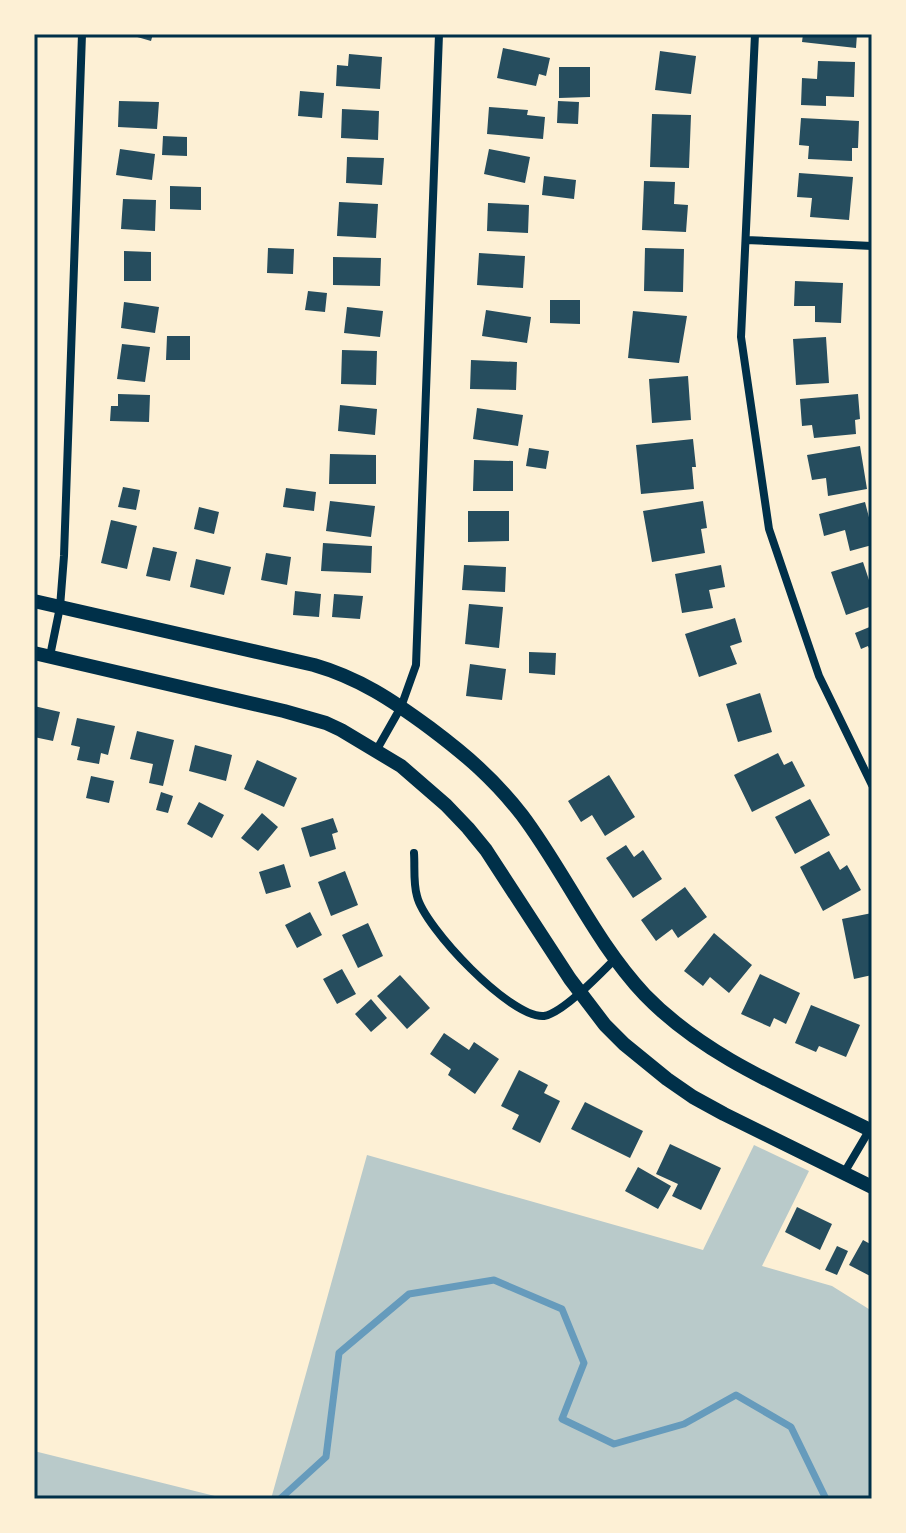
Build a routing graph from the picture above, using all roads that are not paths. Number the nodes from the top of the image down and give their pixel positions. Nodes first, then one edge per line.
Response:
1 (82, 34) edge
2 (439, 34) edge
3 (755, 34) edge
4 (746, 240) junction
5 (872, 246) edge
6 (34, 601) edge
7 (60, 607) junction
8 (34, 653) edge
9 (50, 656) junction
10 (401, 707) junction
11 (376, 751) junction
12 (872, 785) edge
13 (414, 853) dead end
14 (616, 958) junction
15 (580, 992) junction
16 (871, 1129) edge
17 (844, 1173) junction
18 (872, 1187) edge

1 - 7 street
2 - 10 street
3 - 4 street
4 - 5 street
4 - 12 street
6 - 7 street
7 - 9 street
7 - 10 street
8 - 9 street
9 - 11 street
10 - 11 street
10 - 14 street
11 - 15 street
13 - 15 street
14 - 15 street
14 - 16 street
15 - 17 street
16 - 17 street
17 - 18 street

